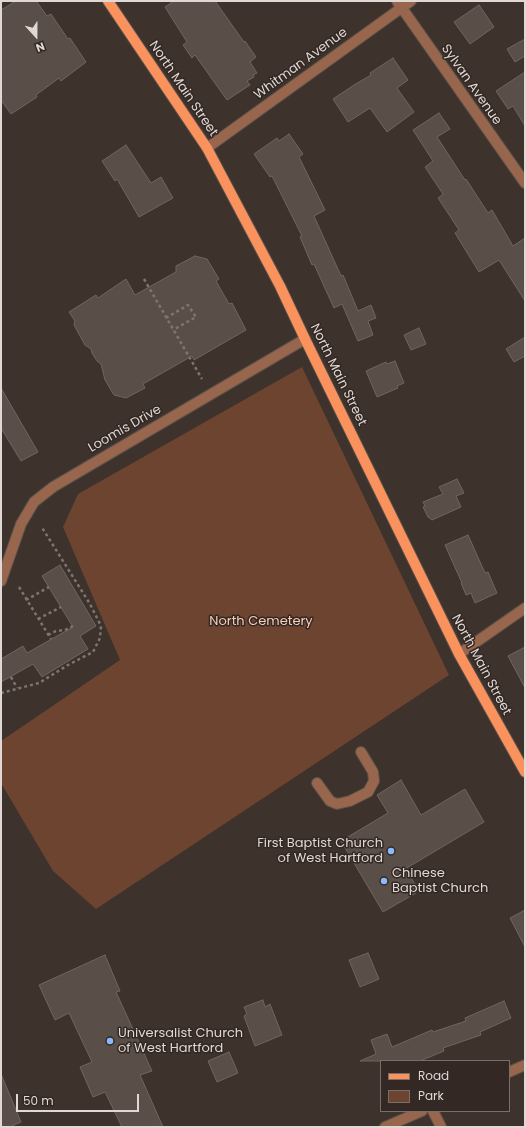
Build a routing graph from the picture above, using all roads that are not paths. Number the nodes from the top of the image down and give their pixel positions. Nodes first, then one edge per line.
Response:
1 (108, 1) edge
2 (411, 1) edge
3 (399, 4) edge
4 (207, 148) junction
5 (525, 183) edge
6 (305, 339) junction
7 (1, 581) edge
8 (525, 608) edge
9 (459, 654) junction
10 (361, 752) dead end
11 (525, 772) edge
12 (317, 783) dead end
13 (525, 1064) edge
14 (510, 1072) edge
15 (420, 1112) edge
16 (434, 1112) edge
17 (386, 1127) edge
18 (441, 1127) edge

1 - 4 main road, North Main Street
2 - 3 street, Whitman Avenue
3 - 4 street, Whitman Avenue
3 - 5 street, Sylvan Avenue
4 - 6 main road, North Main Street
6 - 7 street, Loomis Drive
6 - 9 main road, North Main Street
8 - 9 street
9 - 11 main road, North Main Street
10 - 12 street
13 - 14 street
15 - 17 street
16 - 18 street

